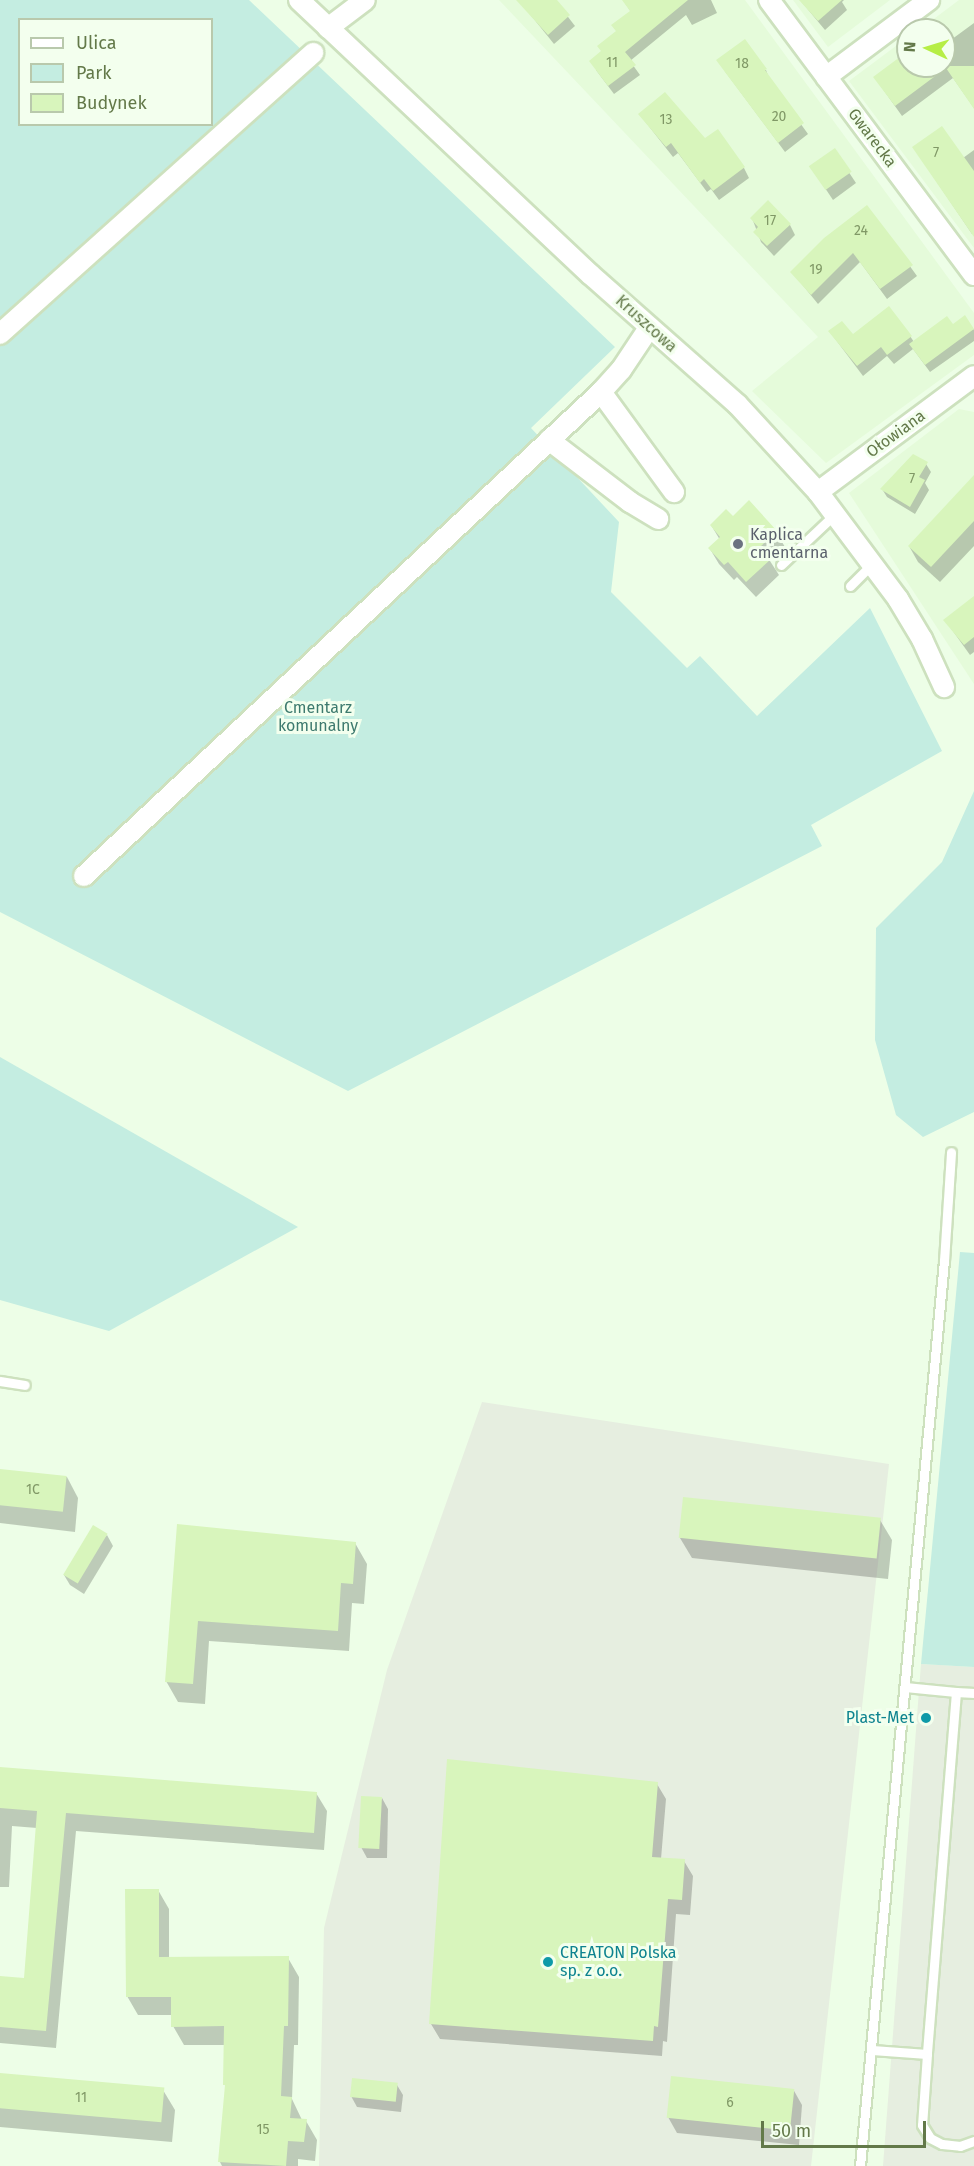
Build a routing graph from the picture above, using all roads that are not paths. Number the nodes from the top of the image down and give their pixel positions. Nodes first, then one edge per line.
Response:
1 (299, 0) edge
2 (365, 0) edge
3 (769, 0) edge
4 (929, 0) edge
5 (328, 28) junction
6 (313, 53) dead end
7 (826, 77) junction
8 (974, 275) edge
9 (649, 328) junction
10 (0, 334) edge
11 (974, 376) edge
12 (600, 392) junction
13 (549, 440) junction
14 (674, 492) dead end
15 (818, 492) junction
16 (835, 514) junction
17 (658, 519) dead end
18 (872, 564) junction
19 (781, 565) dead end
20 (850, 586) dead end
21 (944, 687) dead end
22 (84, 876) dead end
23 (951, 1152) dead end
24 (0, 1382) edge
25 (25, 1385) dead end
26 (905, 1687) junction
27 (956, 1692) junction
28 (974, 1693) edge
29 (872, 2050) junction
30 (927, 2054) junction
31 (974, 2141) edge
32 (860, 2166) edge

1 - 5 street, Kruszcowa
2 - 5 street
3 - 7 street, Gwarecka
4 - 7 street
5 - 9 street, Kruszcowa
6 - 10 street
7 - 8 street, Gwarecka
9 - 12 street
9 - 15 street, Kruszcowa
11 - 15 street, Ołowiana
12 - 13 street
12 - 14 street
13 - 17 street
13 - 22 street
15 - 16 street, Kruszcowa
16 - 18 street, Kruszcowa
16 - 19 lane
18 - 20 lane
18 - 21 street, Kruszcowa
23 - 26 lane
24 - 25 lane
26 - 27 lane
26 - 29 lane
27 - 28 lane
27 - 30 lane
29 - 30 lane
29 - 32 lane
30 - 31 lane

